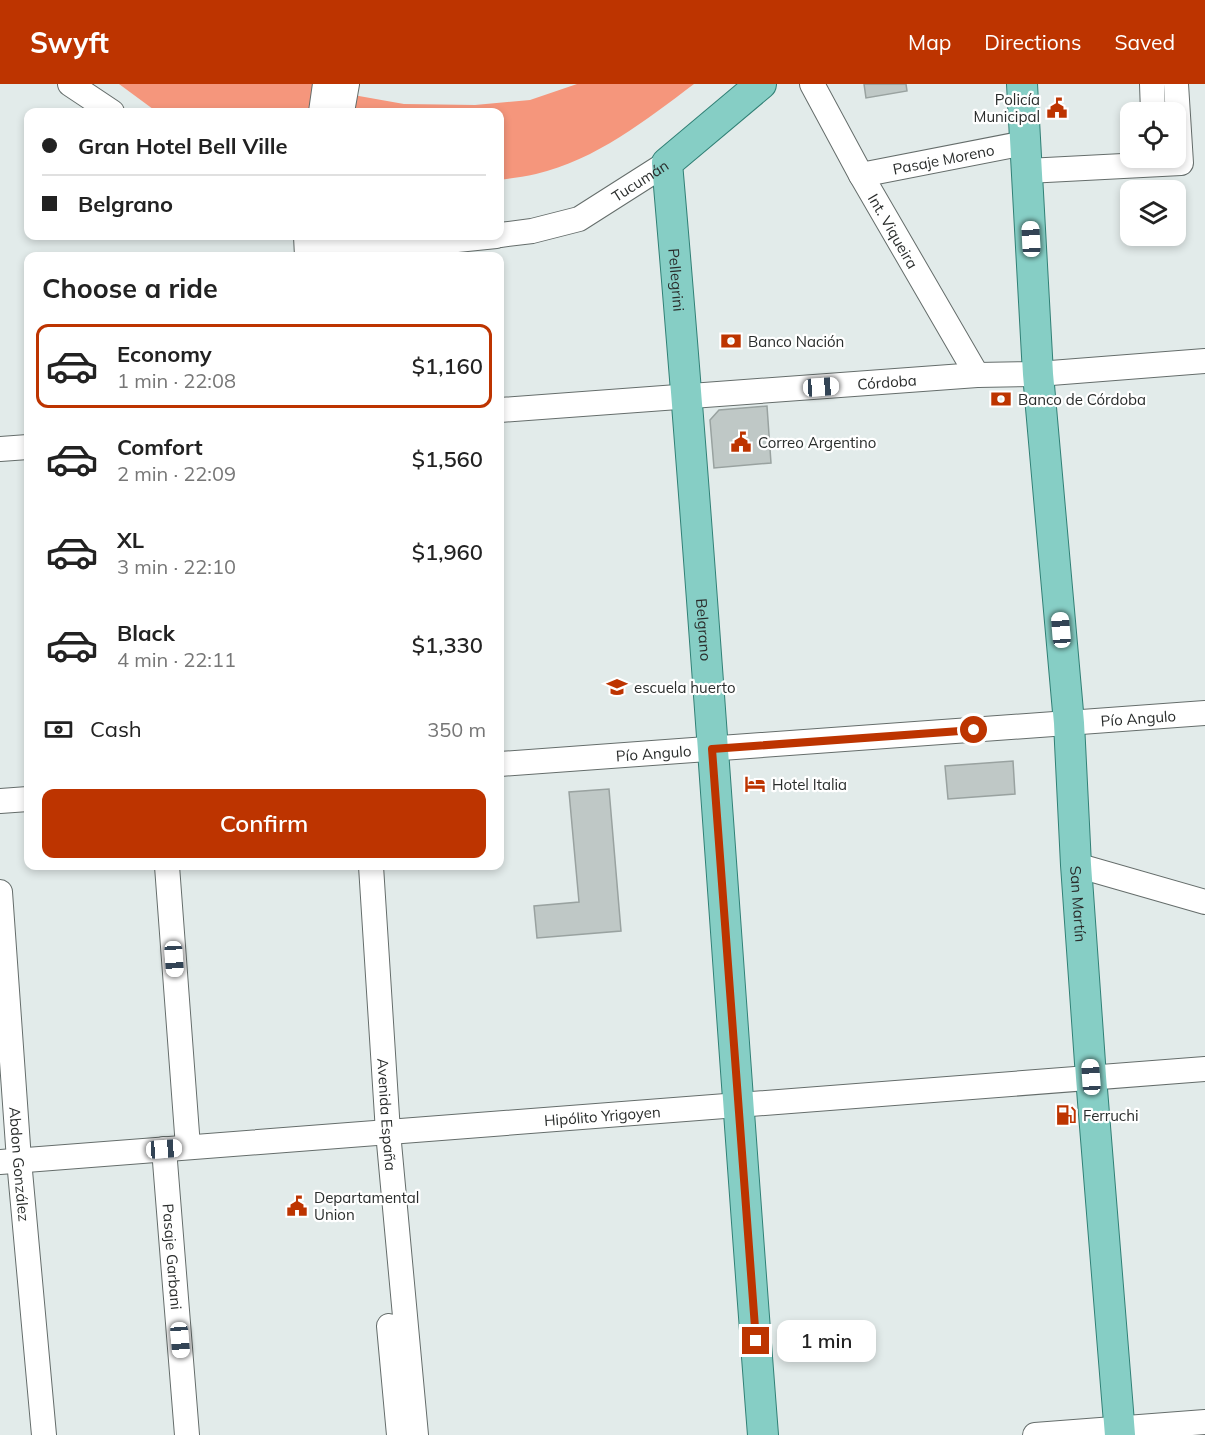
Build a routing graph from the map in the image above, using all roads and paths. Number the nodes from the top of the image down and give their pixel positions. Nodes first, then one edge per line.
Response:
1 (70, 84) edge
2 (325, 84) edge
3 (347, 84) edge
4 (761, 84) edge
5 (812, 84) edge
6 (1022, 84) edge
7 (1152, 84) edge
8 (1176, 84) edge
9 (1153, 102) edge
10 (1177, 102) edge
11 (106, 108) edge
12 (322, 108) edge
13 (343, 108) edge
14 (1026, 157) junction
15 (1120, 159) edge
16 (667, 163) junction
17 (861, 175) junction
18 (504, 234) edge
19 (458, 240) edge
20 (317, 245) edge
21 (1205, 361) edge
22 (1038, 374) junction
23 (977, 375) junction
24 (687, 398) junction
25 (504, 410) edge
26 (24, 435) edge
27 (0, 436) edge
28 (24, 447) edge
29 (0, 449) edge
30 (1205, 713) edge
31 (1069, 723) junction
32 (712, 749) junction
33 (504, 764) edge
34 (24, 799) edge
35 (0, 801) edge
36 (1076, 865) junction
37 (167, 870) edge
38 (354, 870) edge
39 (371, 870) edge
40 (0, 892) edge
41 (1205, 902) edge
42 (1205, 1069) edge
43 (1091, 1077) junction
44 (738, 1104) junction
45 (381, 1132) junction
46 (176, 1148) junction
47 (10, 1161) edge
48 (1205, 1422) edge
49 (1120, 1432) edge
50 (44, 1435) edge
51 (187, 1435) edge
52 (399, 1435) edge
53 (416, 1435) edge
54 (763, 1435) edge
55 (1035, 1435) edge

1 - 11 street
2 - 12 street
3 - 13 street
4 - 16 main road, Tucumán
5 - 17 street, Int. Viqueira
6 - 14 main road, San Martín
7 - 9 street
8 - 10 street, Pasaje Moreno
14 - 15 street, Pasaje Moreno
14 - 17 street, Pasaje Moreno
14 - 22 main road, San Martín
16 - 18 street, Tucumán
16 - 24 main road, Pellegrini
17 - 23 street, Int. Viqueira
19 - 20 street, Tucumán
21 - 22 street, Córdoba
22 - 23 street, Córdoba
22 - 31 main road, San Martín
23 - 24 street, Córdoba
24 - 25 street, Córdoba
24 - 32 main road, Belgrano
26 - 27 street
28 - 29 street
30 - 31 street, Pío Angulo
31 - 32 street, Pío Angulo
31 - 36 main road, San Martín
32 - 33 street, Pío Angulo
32 - 44 main road, Belgrano
34 - 35 street
36 - 41 street
36 - 43 main road, San Martín
37 - 46 street, Pasaje Garbani
38 - 45 street, Avenida España
39 - 45 street, Avenida España
40 - 47 street, Abdon González
42 - 43 street, Hipólito Yrigoyen
43 - 44 street, Hipólito Yrigoyen
43 - 49 main road, San Martín
44 - 45 street, Hipólito Yrigoyen
44 - 54 main road, Belgrano
45 - 46 street, Hipólito Yrigoyen
45 - 52 street, Avenida España
45 - 53 street, Avenida España
46 - 47 street, Hipólito Yrigoyen
46 - 51 street, Pasaje Garbani
47 - 50 street, Abdon González
48 - 49 street
49 - 55 street

